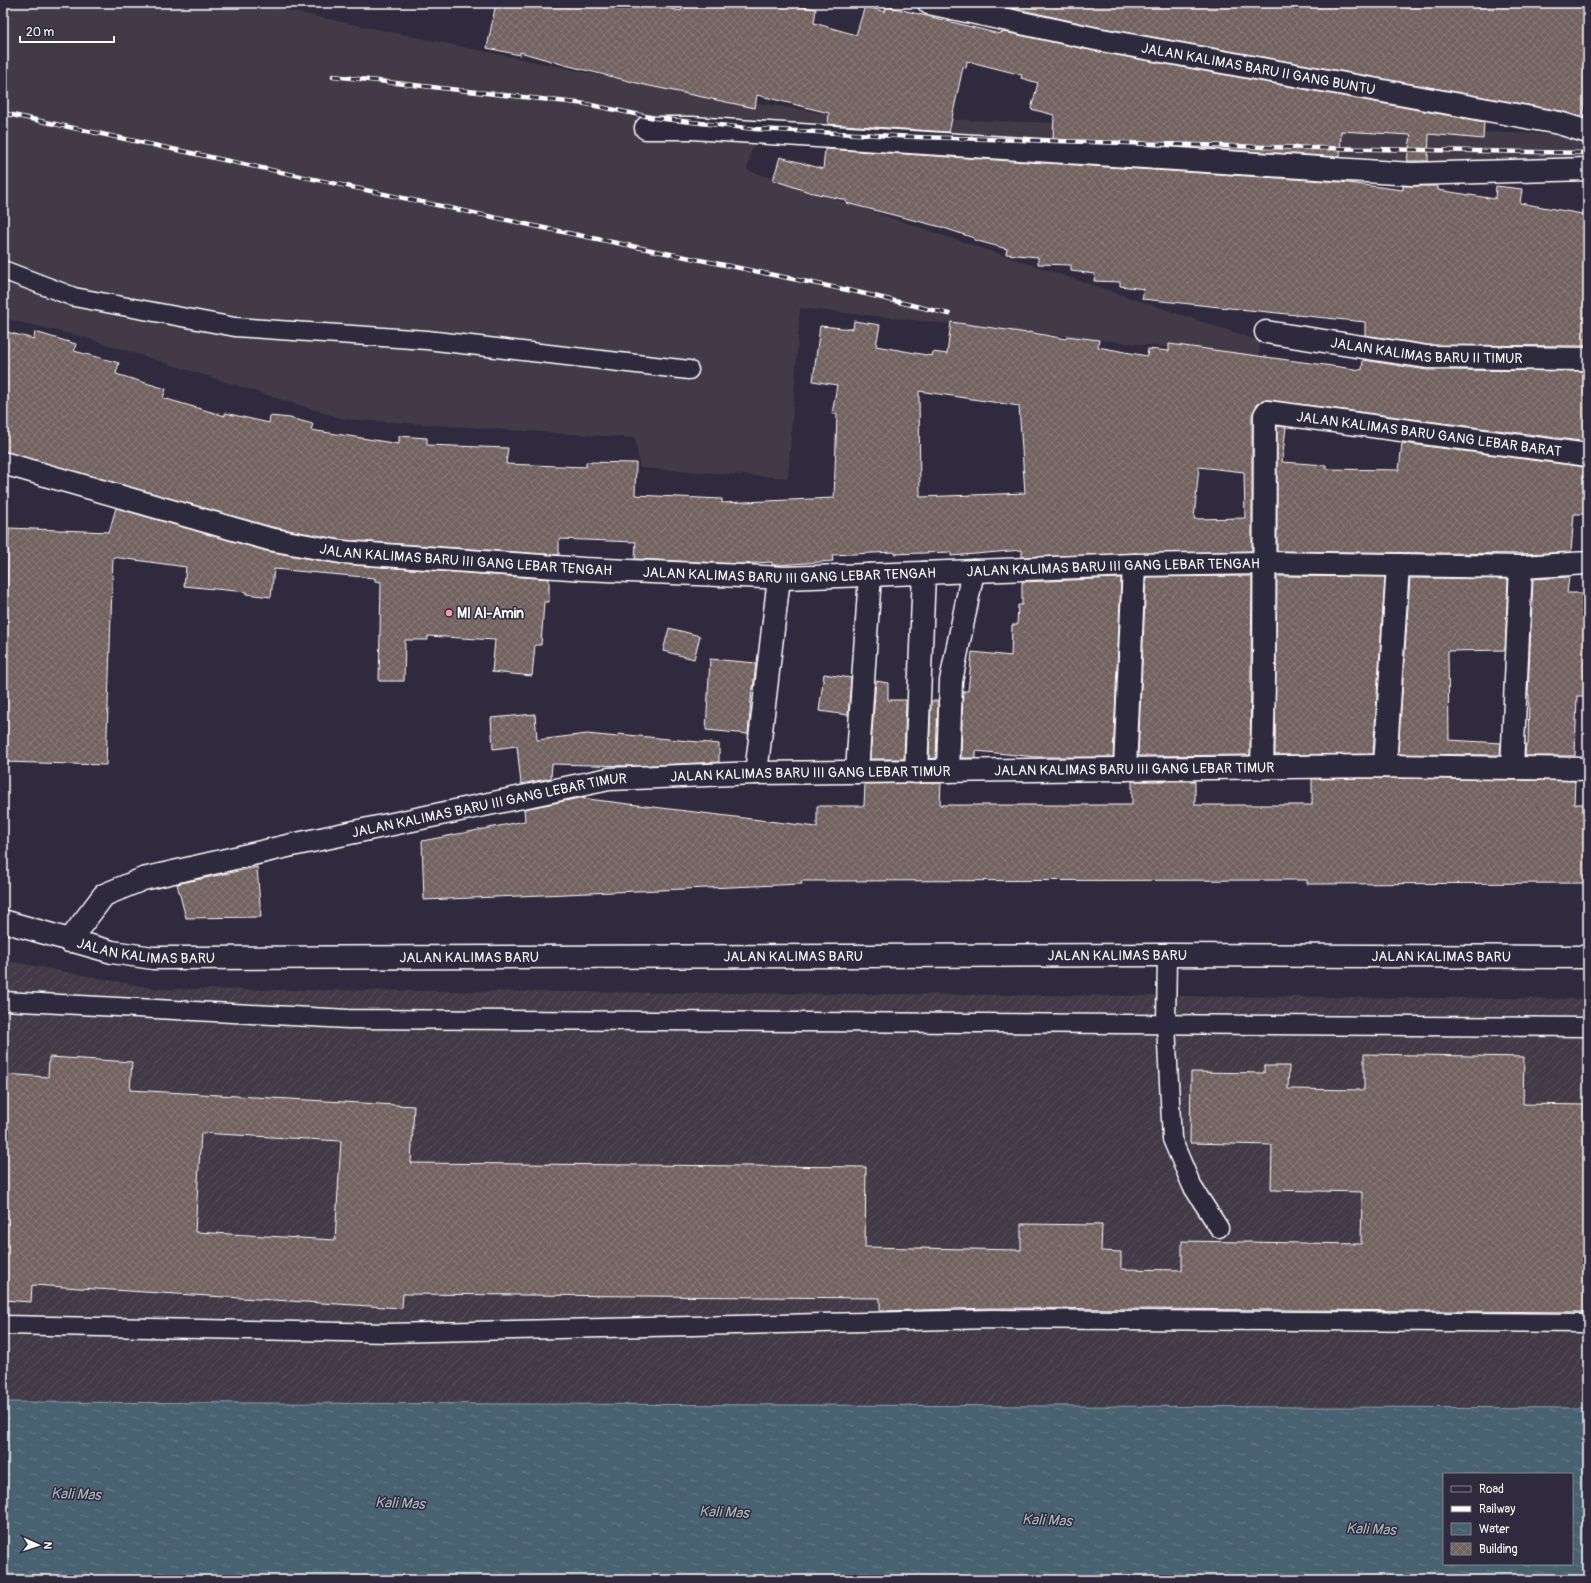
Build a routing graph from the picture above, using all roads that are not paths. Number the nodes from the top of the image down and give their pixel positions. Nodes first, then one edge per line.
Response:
1 (929, 3) edge
2 (646, 128) dead end
3 (1588, 132) edge
4 (1582, 172) edge
5 (3, 270) edge
6 (1266, 332) dead end
7 (1588, 359) edge
8 (689, 370) dead end
9 (1588, 455) edge
10 (3, 463) edge
11 (1265, 563) junction
12 (1588, 563) edge
13 (1134, 565) junction
14 (1398, 565) junction
15 (1521, 567) junction
16 (973, 571) junction
17 (924, 573) junction
18 (870, 575) junction
19 (779, 578) junction
20 (1385, 766) junction
21 (1262, 768) junction
22 (1512, 768) junction
23 (1125, 769) junction
24 (1588, 769) edge
25 (948, 771) junction
26 (857, 772) junction
27 (916, 772) junction
28 (756, 773) junction
29 (3, 921) edge
30 (69, 941) junction
31 (1167, 955) junction
32 (1588, 957) edge
33 (3, 1001) edge
34 (1166, 1025) junction
35 (1588, 1027) edge
36 (1219, 1228) dead end
37 (1588, 1323) edge
38 (3, 1325) edge

1 - 3 street, JALAN KALIMAS BARU II GANG BUNTU
2 - 4 street
5 - 8 lane
6 - 7 street, JALAN KALIMAS BARU II TIMUR
9 - 11 street, JALAN KALIMAS BARU GANG LEBAR BARAT
10 - 19 street, JALAN KALIMAS BARU III GANG LEBAR TENGAH
11 - 13 street, JALAN KALIMAS BARU III GANG LEBAR TENGAH
11 - 14 street, JALAN KALIMAS BARU III GANG LEBAR TENGAH
11 - 21 street
12 - 15 street, JALAN KALIMAS BARU III GANG LEBAR TENGAH
13 - 16 street, JALAN KALIMAS BARU III GANG LEBAR TENGAH
13 - 23 street
14 - 15 street, JALAN KALIMAS BARU III GANG LEBAR TENGAH
14 - 20 street
15 - 22 street
16 - 17 street, JALAN KALIMAS BARU III GANG LEBAR TENGAH
16 - 25 street
17 - 18 street, JALAN KALIMAS BARU III GANG LEBAR TENGAH
17 - 27 street
18 - 19 street, JALAN KALIMAS BARU III GANG LEBAR TENGAH
18 - 26 street
19 - 28 street
20 - 21 street, JALAN KALIMAS BARU III GANG LEBAR TIMUR
20 - 22 street, JALAN KALIMAS BARU III GANG LEBAR TIMUR
21 - 23 street, JALAN KALIMAS BARU III GANG LEBAR TIMUR
22 - 24 street, JALAN KALIMAS BARU III GANG LEBAR TIMUR
23 - 25 street, JALAN KALIMAS BARU III GANG LEBAR TIMUR
25 - 27 street, JALAN KALIMAS BARU III GANG LEBAR TIMUR
26 - 27 street, JALAN KALIMAS BARU III GANG LEBAR TIMUR
26 - 28 street, JALAN KALIMAS BARU III GANG LEBAR TIMUR
28 - 30 street, JALAN KALIMAS BARU III GANG LEBAR TIMUR
29 - 30 street, JALAN KALIMAS BARU
30 - 31 street, JALAN KALIMAS BARU
31 - 32 street, JALAN KALIMAS BARU
31 - 34 lane
33 - 34 lane
34 - 35 lane
34 - 36 lane
37 - 38 lane

